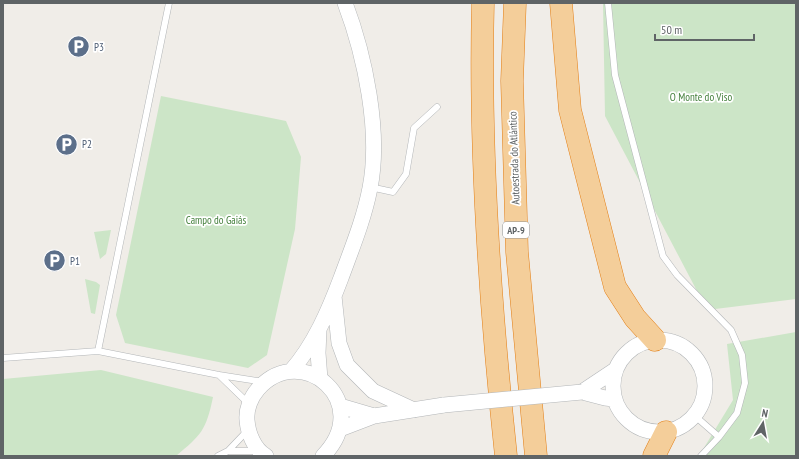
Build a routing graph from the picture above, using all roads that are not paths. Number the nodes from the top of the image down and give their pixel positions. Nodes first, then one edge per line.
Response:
1 (169, 3) edge
2 (345, 3) edge
3 (483, 3) edge
4 (515, 3) edge
5 (561, 3) edge
6 (608, 3) edge
7 (437, 107) dead end
8 (370, 187) junction
9 (334, 295) junction
10 (319, 328) junction
11 (655, 340) junction
12 (98, 351) junction
13 (3, 358) edge
14 (615, 370) junction
15 (292, 371) junction
16 (219, 376) junction
17 (320, 379) junction
18 (264, 382) junction
19 (582, 392) junction
20 (614, 399) junction
21 (249, 404) junction
22 (340, 406) junction
23 (414, 410) junction
24 (374, 416) junction
25 (695, 416) junction
26 (340, 429) junction
27 (248, 430) junction
28 (666, 432) junction
29 (719, 437) junction
30 (228, 451) junction
31 (264, 454) edge
32 (218, 456) edge
33 (323, 456) edge
34 (506, 456) edge
35 (536, 456) edge
36 (654, 456) edge
37 (701, 456) edge

1 - 12 lane
2 - 8 street
3 - 34 highway, AP-9
4 - 35 highway, Autoestrada do Atlántico / AP-9
5 - 11 highway
6 - 29 lane
7 - 8 lane
8 - 9 street
9 - 10 street
9 - 23 street
10 - 15 street
10 - 17 street
11 - 14 street
11 - 25 street
12 - 13 lane
12 - 16 lane
14 - 19 street
14 - 20 street
15 - 17 street
15 - 18 street
16 - 18 lane
16 - 21 lane
17 - 22 street
18 - 21 street
19 - 20 street
19 - 23 street, bridge
20 - 28 street
21 - 27 street
22 - 24 street
22 - 26 street
23 - 24 street
24 - 26 street
25 - 28 street
25 - 29 lane
26 - 33 street
27 - 30 lane
27 - 31 street
28 - 36 highway
29 - 37 lane
30 - 31 lane
30 - 32 lane

